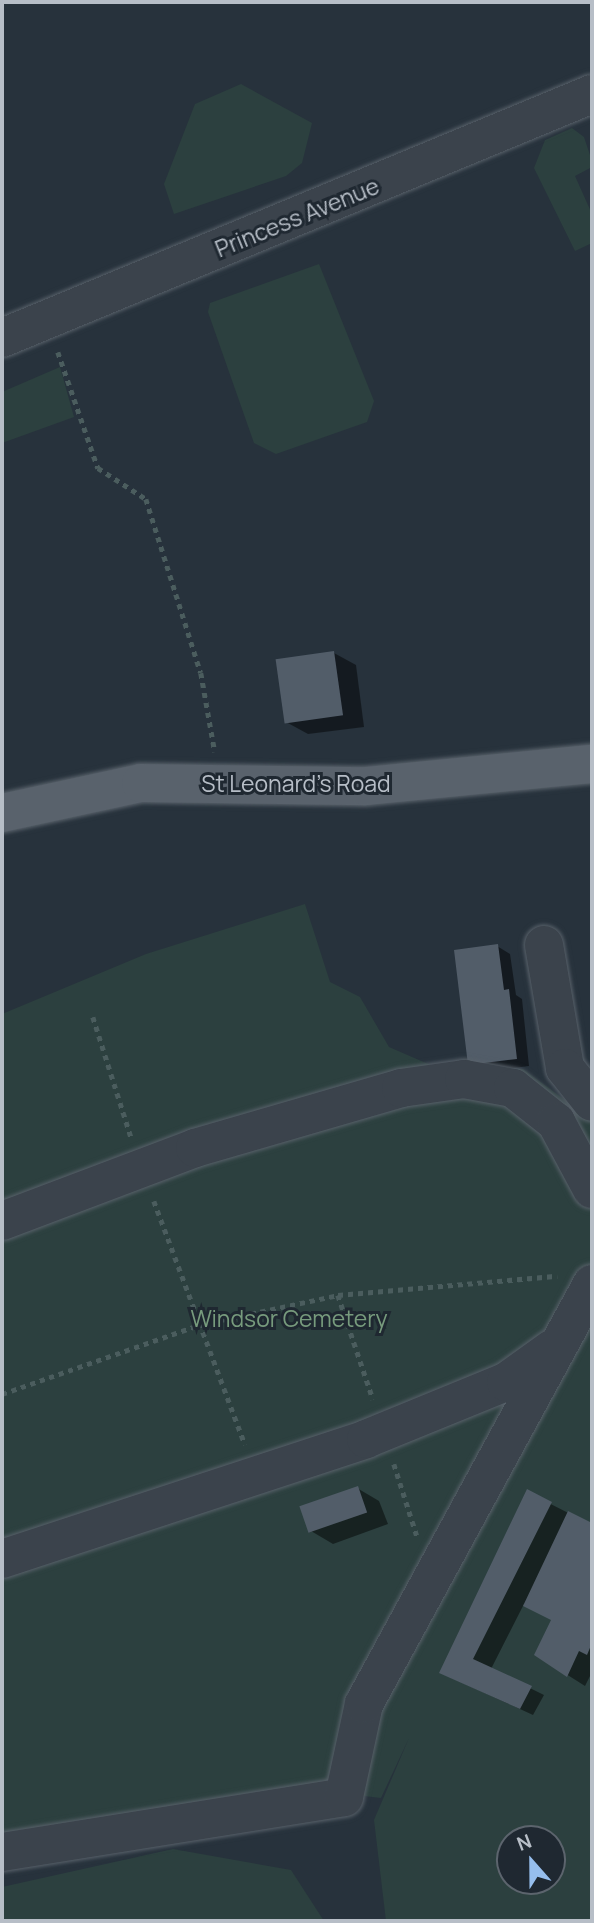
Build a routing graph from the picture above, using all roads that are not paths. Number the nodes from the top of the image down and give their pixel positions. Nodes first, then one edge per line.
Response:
1 (589, 104) edge
2 (2, 338) edge
3 (592, 764) edge
4 (2, 813) edge
5 (544, 945) dead end
6 (592, 1102) edge
7 (592, 1189) edge
8 (2, 1221) edge
9 (580, 1279) edge
10 (559, 1344) junction
11 (2, 1559) edge
12 (2, 1852) edge

1 - 2 street, Princess Avenue
3 - 4 main road, St Leonard's Road
5 - 6 street
7 - 8 street
9 - 10 street
10 - 11 street
10 - 12 street

